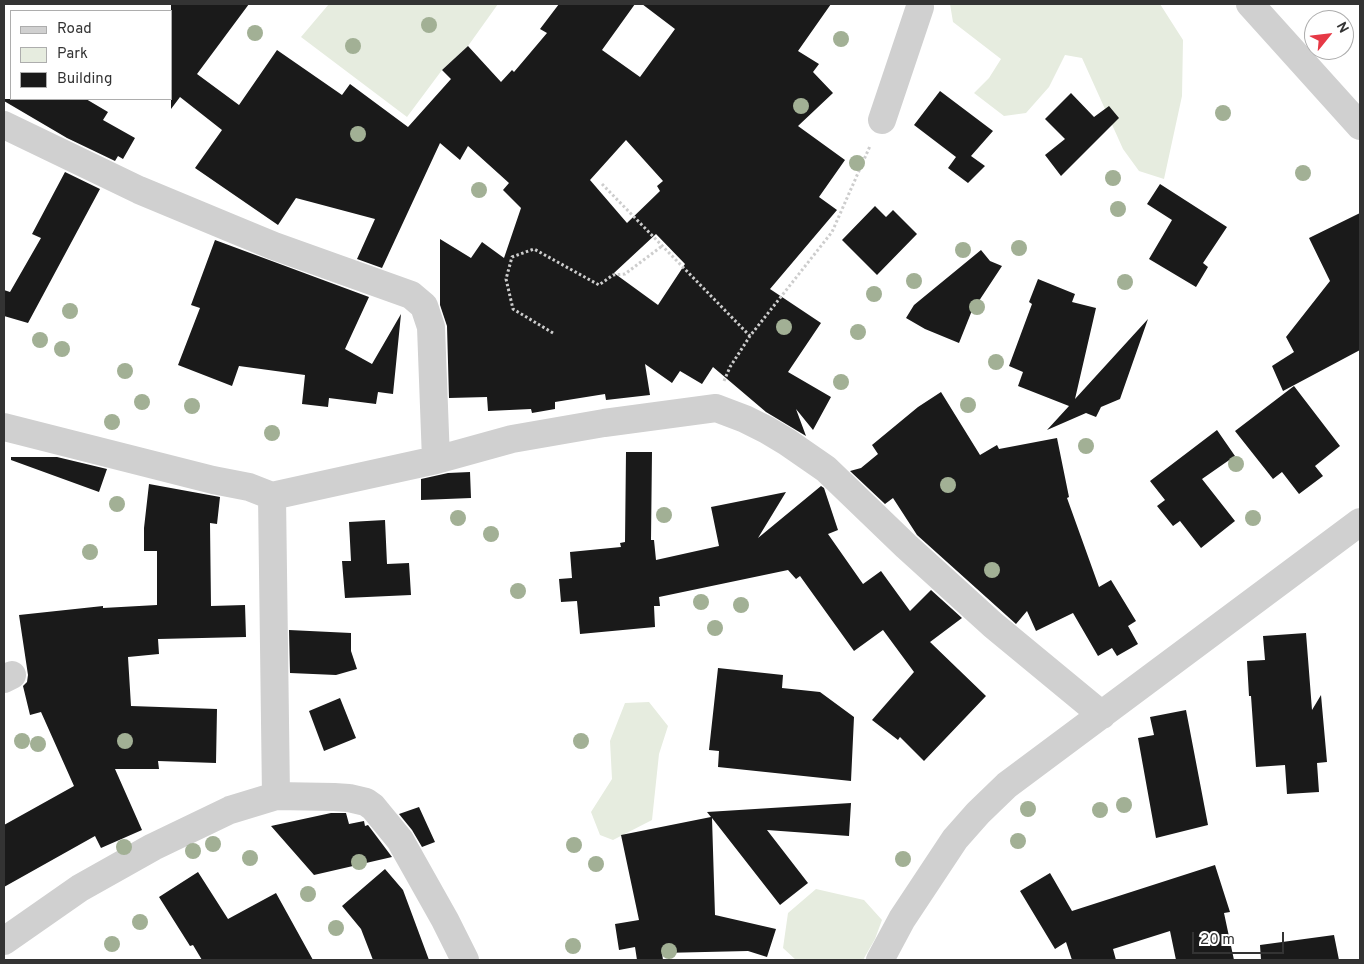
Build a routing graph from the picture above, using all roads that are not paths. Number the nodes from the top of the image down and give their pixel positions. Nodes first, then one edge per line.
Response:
1 (1250, 4) edge
2 (920, 5) edge
3 (882, 120) road end
4 (4, 125) edge
5 (1360, 126) edge
6 (4, 427) edge
7 (436, 460) junction
8 (272, 496) junction
9 (1360, 522) edge
10 (1102, 714) junction
11 (276, 796) junction
12 (4, 942) edge
13 (465, 960) edge
14 (880, 960) edge

1 - 5 street
2 - 3 street
4 - 7 street
6 - 8 street
7 - 8 street
7 - 10 street
8 - 11 street
9 - 10 street
10 - 14 street
11 - 12 street
11 - 13 street

